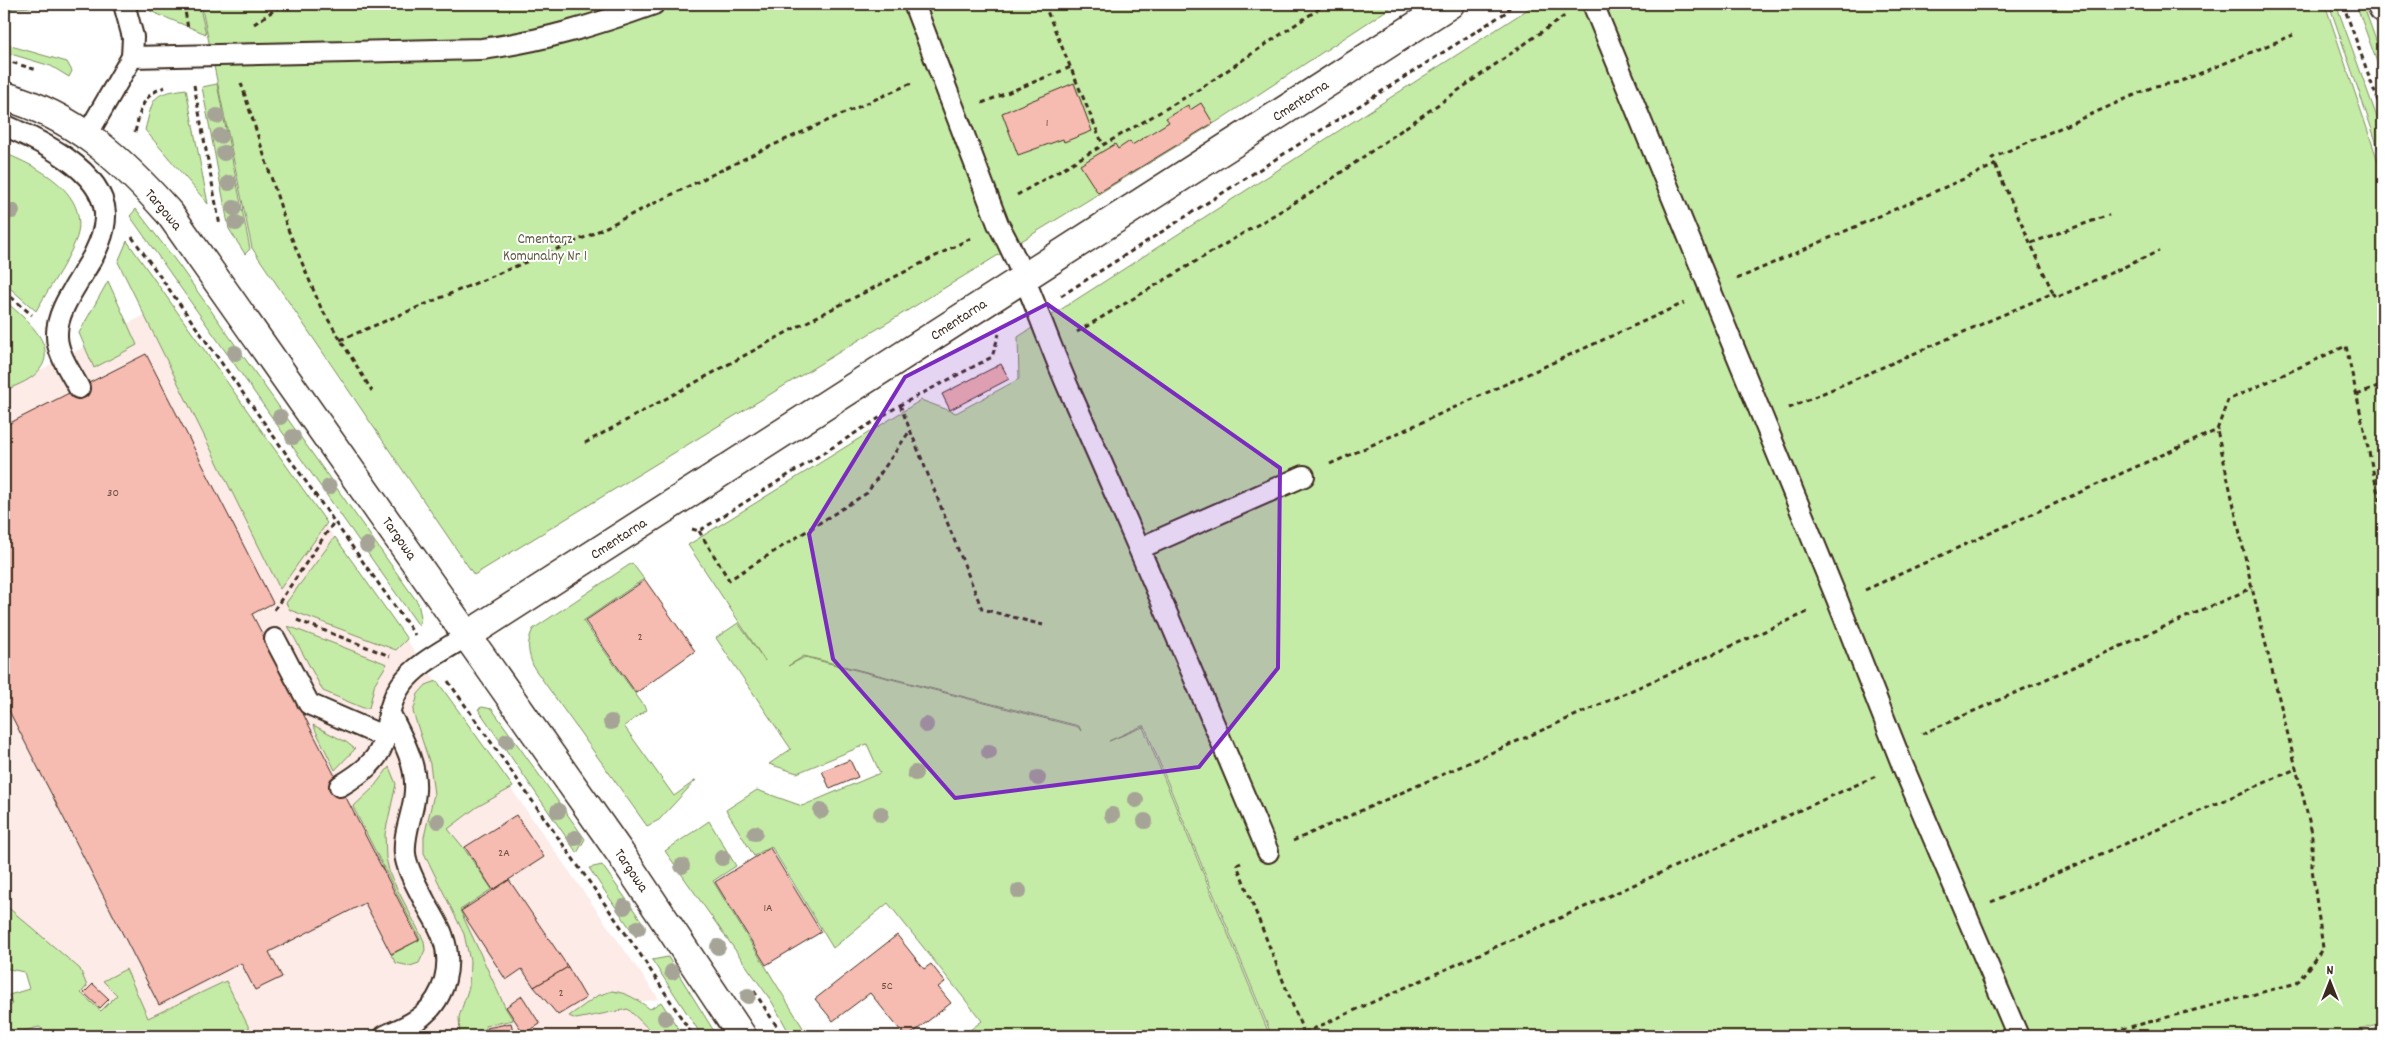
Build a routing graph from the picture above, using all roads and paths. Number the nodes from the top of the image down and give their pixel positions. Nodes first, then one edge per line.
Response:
1 (124, 4) edge
2 (184, 4) edge
3 (654, 4) edge
4 (914, 4) edge
5 (1044, 4) edge
6 (1326, 4) edge
7 (1450, 4) edge
8 (1510, 4) edge
9 (1593, 4) edge
10 (2342, 4) edge
11 (2382, 4) edge
12 (2383, 8) edge
13 (1574, 9) dead end
14 (2293, 35) dead end
15 (189, 37) dead end
16 (232, 54) junction
17 (132, 57) junction
18 (1071, 67) junction
19 (939, 70) junction
20 (201, 81) dead end
21 (174, 85) dead end
22 (4, 96) edge
23 (955, 113) junction
24 (2383, 115) edge
25 (4, 124) edge
26 (87, 135) junction
27 (134, 135) dead end
28 (1103, 145) junction
29 (1995, 165) junction
30 (105, 214) junction
31 (2109, 215) dead end
32 (995, 217) junction
33 (222, 235) dead end
34 (2031, 243) junction
35 (2159, 251) dead end
36 (1024, 278) junction
37 (1711, 291) junction
38 (2053, 293) junction
39 (1036, 312) junction
40 (340, 340) junction
41 (1051, 348) junction
42 (2383, 385) edge
43 (79, 388) dead end
44 (372, 391) dead end
45 (2357, 395) junction
46 (900, 405) dead end
47 (1764, 419) junction
48 (2217, 430) junction
49 (909, 432) junction
50 (585, 443) dead end
51 (1304, 476) joint
52 (2383, 517) edge
53 (334, 522) junction
54 (698, 530) dead end
55 (1140, 548) junction
56 (2252, 588) junction
57 (1837, 599) junction
58 (283, 615) dead end
59 (292, 618) dead end
60 (1043, 625) dead end
61 (468, 635) junction
62 (275, 639) dead end
63 (391, 656) dead end
64 (432, 658) junction
65 (389, 712) junction
66 (385, 737) junction
67 (1899, 755) junction
68 (2296, 769) junction
69 (340, 786) dead end
70 (1268, 852) junction
71 (1966, 913) junction
72 (1305, 1035) edge
73 (385, 1036) edge
74 (693, 1036) edge
75 (742, 1036) edge
76 (2018, 1036) edge
77 (2096, 1036) edge

1 - 17 lane
2 - 15 path
3 - 16 lane
4 - 19 lane
5 - 18 path
6 - 28 path
7 - 36 street, Cmentarna
8 - 39 path
9 - 37 lane
10 - 24 path
11 - 12 street
13 - 41 path
14 - 29 path
16 - 17 lane
16 - 40 path
17 - 26 lane
18 - 23 path
18 - 28 path
19 - 23 lane
19 - 40 path
20 - 33 path
21 - 27 path
22 - 26 street, Targowa
23 - 32 lane
25 - 30 lane
26 - 61 street, Targowa
28 - 32 path
29 - 34 path
29 - 37 path
30 - 43 lane
30 - 53 path
31 - 34 path
32 - 36 lane
32 - 50 path
34 - 38 path
35 - 38 path
36 - 39 lane
36 - 61 street, Cmentarna
37 - 47 lane
37 - 51 path
38 - 47 path
39 - 41 lane
40 - 44 path
41 - 55 lane
42 - 45 path
45 - 48 path
45 - 52 path
46 - 49 path
47 - 57 lane
48 - 56 path
48 - 57 path
49 - 54 path
49 - 60 path
51 - 55 lane
53 - 58 path
53 - 64 path
55 - 70 lane
56 - 67 path
56 - 68 path
57 - 67 lane
57 - 70 path
59 - 63 path
61 - 64 lane
61 - 75 street, Targowa
62 - 66 lane
64 - 65 lane
64 - 74 path
65 - 66 lane
65 - 73 lane
66 - 69 lane
67 - 71 lane
67 - 72 path
68 - 71 path
68 - 77 path
70 - 72 path
71 - 76 lane

